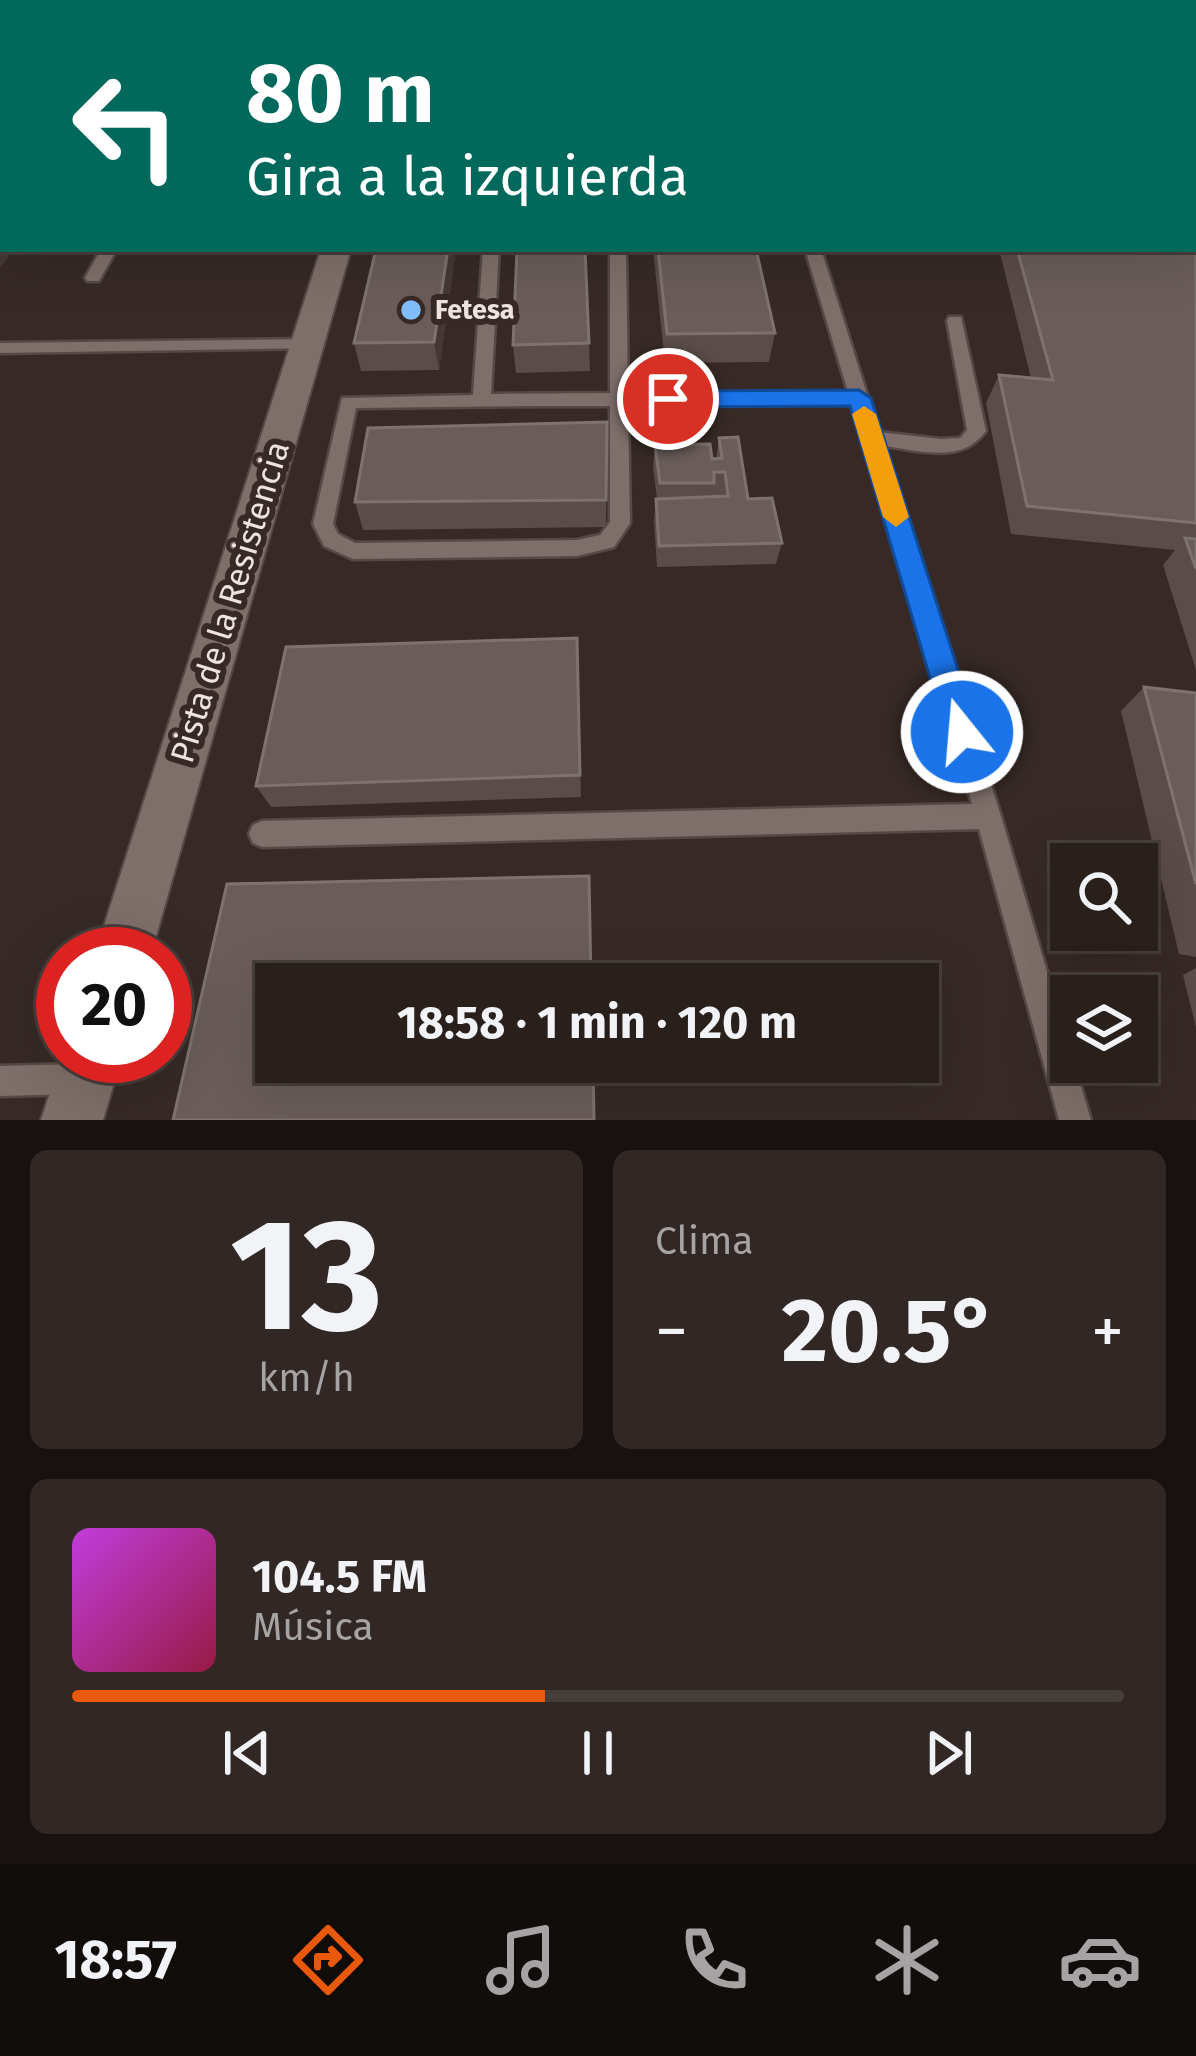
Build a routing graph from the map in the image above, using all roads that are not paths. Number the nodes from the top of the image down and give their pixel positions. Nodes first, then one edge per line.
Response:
1 (107, 252) edge
2 (335, 252) edge
3 (491, 252) edge
4 (617, 252) edge
5 (813, 252) edge
6 (93, 278) dead end
7 (955, 322) dead end
8 (308, 344) junction
9 (0, 347) edge
10 (859, 398) junction
11 (620, 399) junction
12 (482, 400) junction
13 (872, 437) junction
14 (988, 816) junction
15 (262, 834) dead end
16 (131, 927) edge
17 (0, 1081) edge
18 (83, 1085) edge
19 (1075, 1120) edge

1 - 6 lane
2 - 8 street, Pista de la Resistencia
3 - 12 lane
4 - 11 lane
5 - 10 lane
7 - 13 lane
8 - 9 lane
8 - 16 street, Pista de la Resistencia
10 - 11 lane
10 - 13 lane
11 - 12 lane
11 - 12 lane
13 - 14 lane
14 - 15 lane
14 - 19 lane
17 - 18 lane

